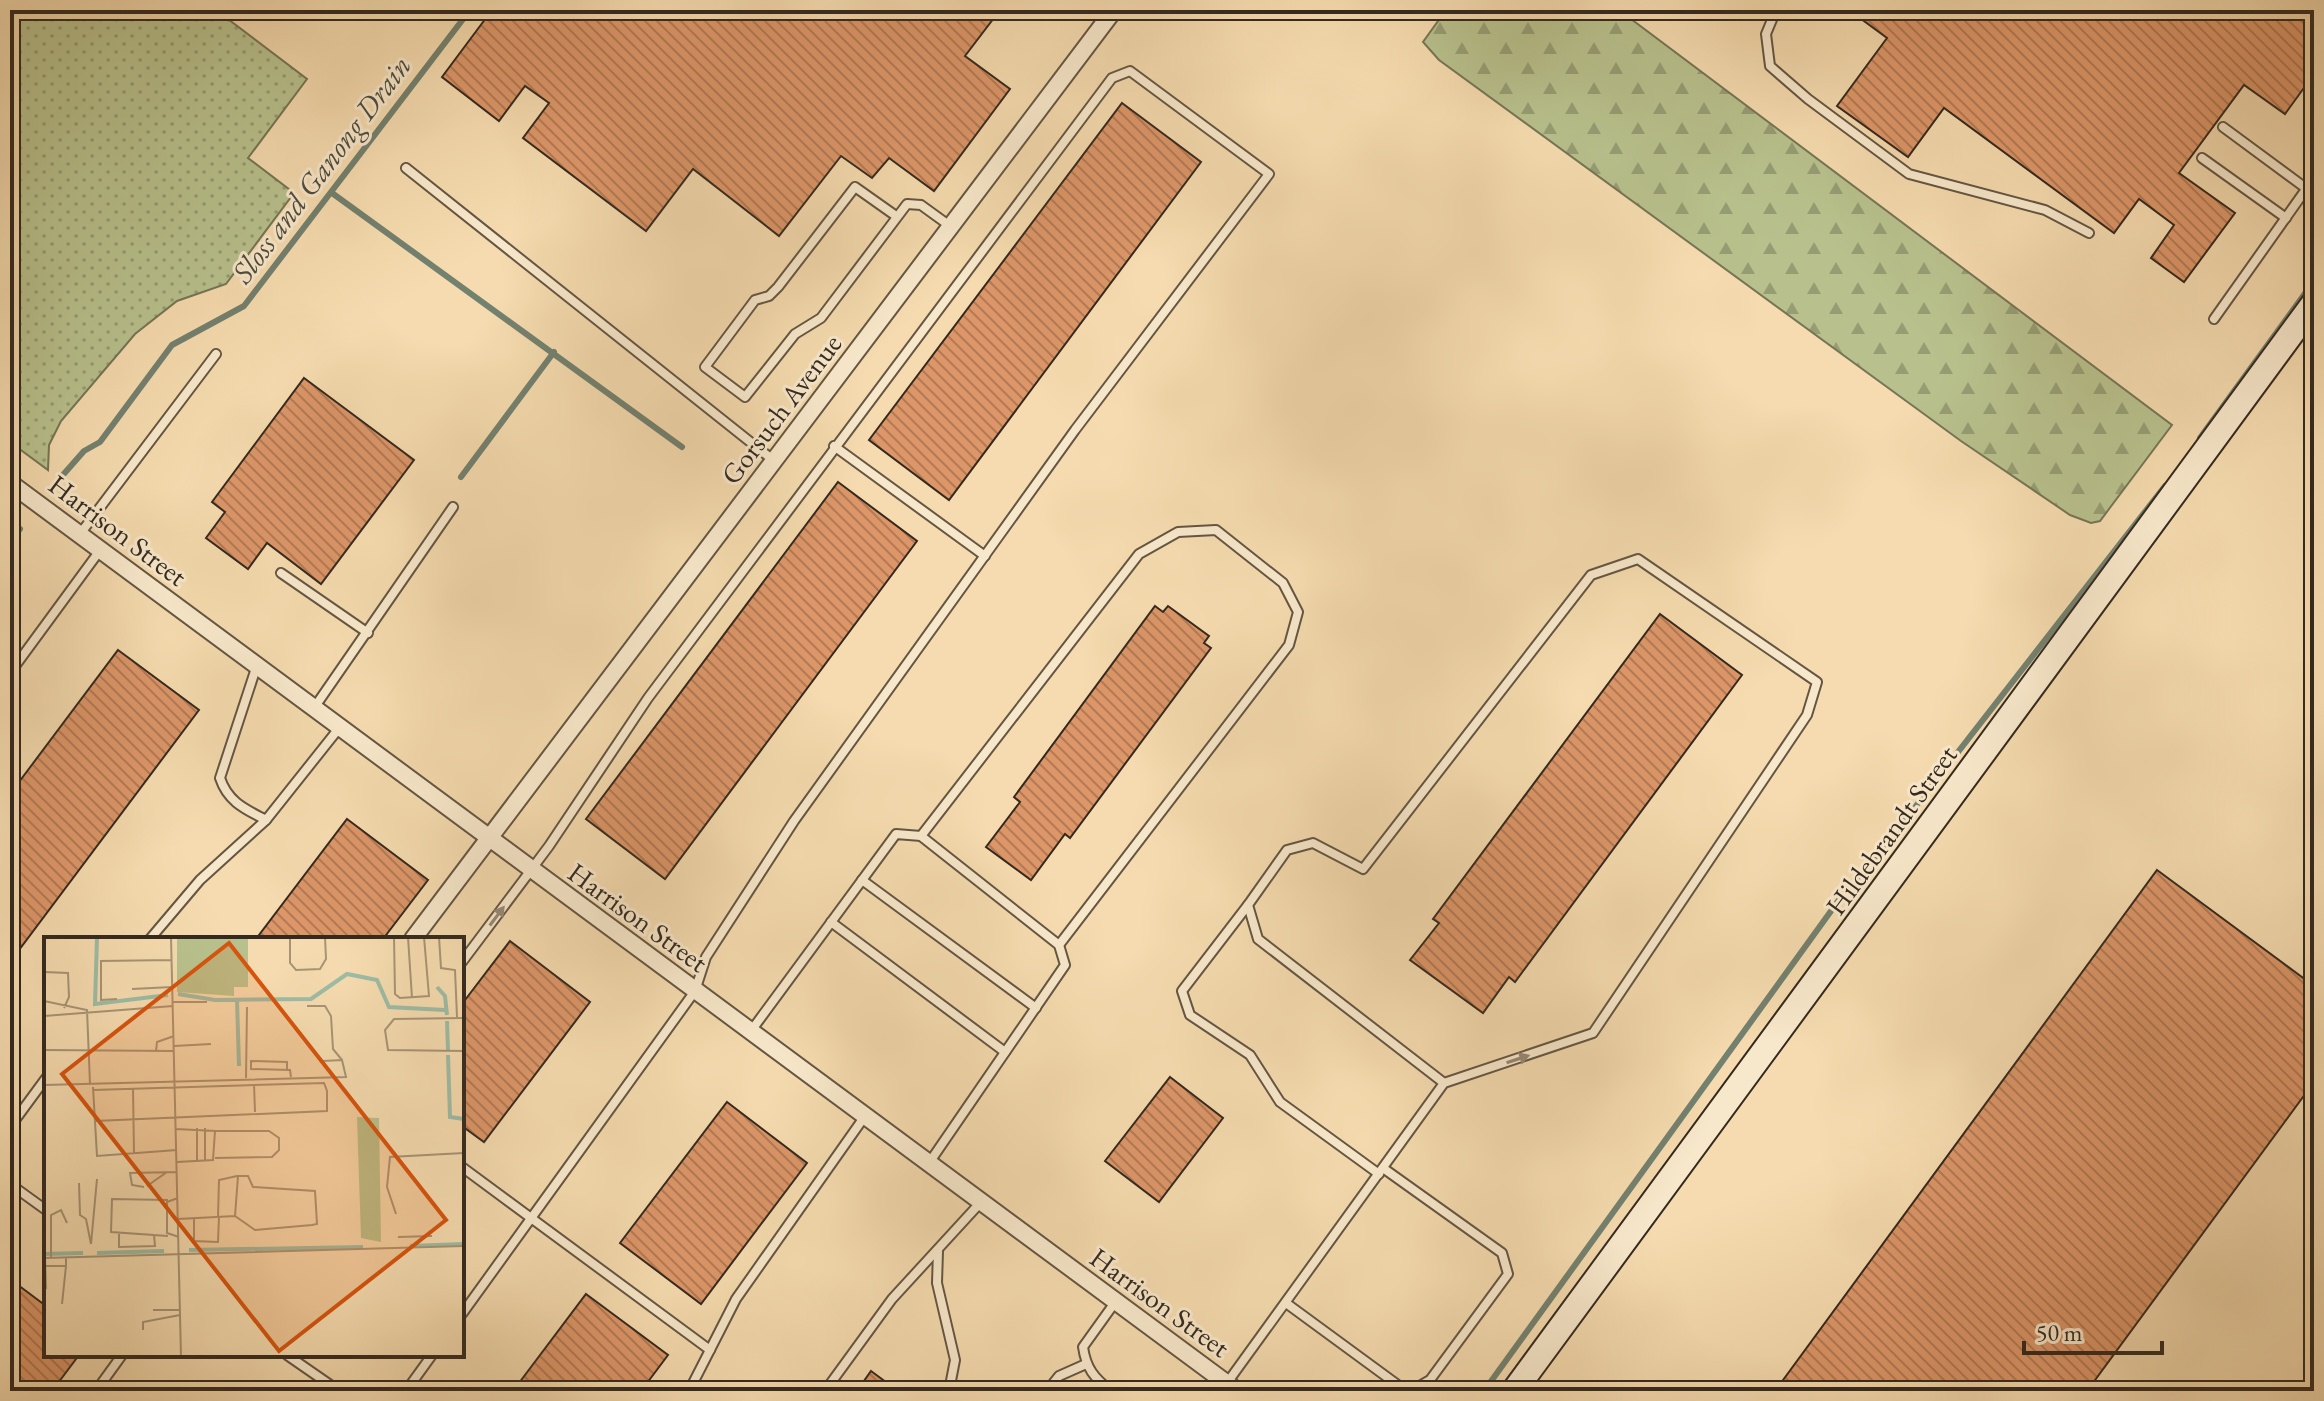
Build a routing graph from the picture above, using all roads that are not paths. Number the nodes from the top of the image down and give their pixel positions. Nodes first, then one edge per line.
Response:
1 (1114, 10) edge
2 (1776, 10) edge
3 (2223, 127) dead end
4 (2202, 158) dead end
5 (406, 168) dead end
6 (2314, 178) edge
7 (2307, 189) junction
8 (896, 216) junction
9 (2286, 218) junction
10 (951, 226) junction
11 (2089, 233) dead end
12 (2314, 303) edge
13 (2214, 319) dead end
14 (216, 354) dead end
15 (834, 446) junction
16 (774, 461) junction
17 (10, 483) edge
18 (453, 507) dead end
19 (80, 534) junction
20 (101, 549) junction
21 (985, 556) junction
22 (281, 573) dead end
23 (368, 633) junction
24 (257, 665) junction
25 (10, 673) edge
26 (314, 708) junction
27 (340, 727) junction
28 (266, 820) junction
29 (921, 836) junction
30 (487, 838) junction
31 (531, 870) junction
32 (862, 880) junction
33 (1248, 905) junction
34 (831, 922) junction
35 (152, 937) edge
36 (414, 937) edge
37 (1059, 945) junction
38 (464, 959) edge
39 (695, 991) junction
40 (1036, 1008) junction
41 (750, 1032) junction
42 (1005, 1052) junction
43 (44, 1081) edge
44 (1444, 1083) junction
45 (865, 1116) junction
46 (10, 1127) edge
47 (929, 1164) junction
48 (464, 1169) edge
49 (1381, 1171) junction
50 (10, 1184) edge
51 (981, 1202) junction
52 (44, 1209) edge
53 (530, 1220) junction
54 (938, 1251) junction
55 (1116, 1301) junction
56 (1286, 1303) junction
57 (464, 1311) edge
58 (710, 1350) junction
59 (121, 1357) edge
60 (290, 1357) edge
61 (431, 1357) edge
62 (1086, 1364) junction
63 (1232, 1387) edge
64 (96, 1391) edge
65 (339, 1391) edge
66 (406, 1391) edge
67 (689, 1391) edge
68 (825, 1391) edge
69 (949, 1391) edge
70 (1047, 1391) edge
71 (1111, 1391) edge
72 (1409, 1391) edge
73 (1514, 1391) edge

1 - 10 street, Gorsuch Avenue
2 - 11 lane
3 - 7 lane
4 - 9 lane
5 - 16 lane
6 - 7 lane
7 - 9 lane
8 - 8 lane
8 - 10 lane
9 - 13 lane
10 - 16 street, Gorsuch Avenue
12 - 73 street, Hildebrandt Street
14 - 19 lane
15 - 21 lane
15 - 21 lane
15 - 31 lane
16 - 30 street, Gorsuch Avenue
17 - 19 street, Harrison Street
18 - 23 lane
19 - 20 street, Harrison Street
20 - 24 street, Harrison Street
20 - 25 lane
21 - 39 lane
22 - 23 lane
23 - 26 lane
24 - 26 street, Harrison Street
24 - 28 lane
26 - 27 street, Harrison Street
27 - 28 lane
27 - 30 street, Harrison Street
28 - 35 lane
29 - 32 lane
29 - 37 lane
29 - 37 lane
30 - 31 street, Harrison Street
30 - 36 street, Gorsuch Avenue
38 -> 31 lane
31 - 39 street, Harrison Street
32 - 34 lane
32 - 40 lane
33 - 44 lane
44 -> 33 lane
33 - 49 lane
34 - 41 lane
34 - 42 lane
37 - 40 lane
39 - 41 street, Harrison Street
39 - 53 lane
40 - 42 lane
41 - 45 street, Harrison Street
42 - 47 lane
43 - 46 lane
44 - 49 lane
45 - 47 street, Harrison Street
45 - 58 lane
47 - 51 street, Harrison Street
48 - 53 lane
49 - 56 lane
49 - 72 lane
50 - 52 lane
51 - 54 lane
51 - 55 street, Harrison Street
53 - 57 lane
53 - 58 lane
54 - 68 lane
54 - 69 lane
55 - 62 lane
55 - 63 street, Harrison Street
56 - 63 lane
56 - 72 lane
58 - 67 lane
59 - 64 lane
60 - 65 lane
61 - 66 lane
62 - 70 lane
62 - 71 lane

